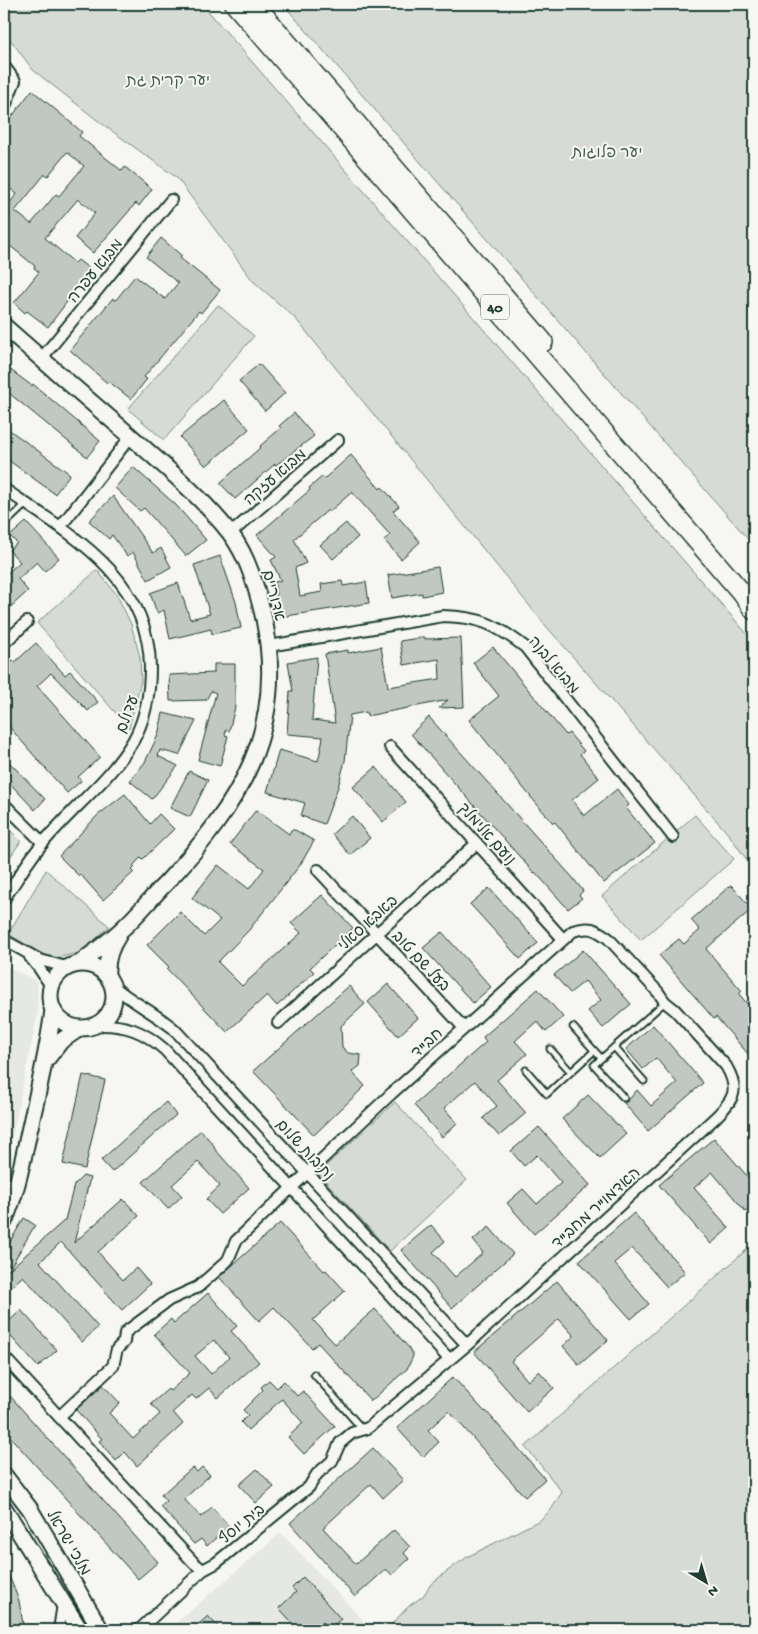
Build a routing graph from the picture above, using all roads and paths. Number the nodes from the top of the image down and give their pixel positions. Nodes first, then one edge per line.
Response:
1 (235, 4) edge
2 (254, 4) edge
3 (4, 66) edge
4 (4, 109) edge
5 (171, 200) dead end
6 (4, 326) edge
7 (42, 358) junction
8 (130, 436) junction
9 (338, 440) dead end
10 (4, 489) edge
11 (26, 504) junction
12 (4, 525) edge
13 (61, 526) junction
14 (230, 534) junction
15 (754, 591) edge
16 (754, 610) edge
17 (27, 622) dead end
18 (4, 643) edge
19 (269, 646) junction
20 (390, 746) dead end
21 (4, 804) edge
22 (673, 837) dead end
23 (42, 843) junction
24 (477, 843) junction
25 (318, 870) dead end
26 (4, 899) edge
27 (122, 929) junction
28 (377, 934) junction
29 (563, 939) junction
30 (4, 940) edge
31 (26, 953) junction
32 (73, 965) junction
33 (110, 980) junction
34 (51, 986) junction
35 (665, 1002) junction
36 (53, 1010) junction
37 (278, 1023) dead end
38 (97, 1025) junction
39 (573, 1027) dead end
40 (80, 1028) junction
41 (464, 1028) junction
42 (614, 1047) junction
43 (550, 1049) dead end
44 (594, 1051) junction
45 (601, 1058) junction
46 (44, 1063) junction
47 (526, 1070) dead end
48 (571, 1072) junction
49 (644, 1081) dead end
50 (624, 1098) dead end
51 (308, 1172) junction
52 (291, 1188) junction
53 (4, 1222) edge
54 (467, 1344) junction
55 (4, 1357) edge
56 (450, 1359) junction
57 (314, 1374) dead end
58 (59, 1417) junction
59 (363, 1430) junction
60 (4, 1475) edge
61 (4, 1508) edge
62 (203, 1570) junction
63 (63, 1604) junction
64 (59, 1630) edge
65 (80, 1630) edge
66 (101, 1630) edge
67 (139, 1630) edge

1 - 16 highway, 40
2 - 15 highway, 40
3 - 4 street
5 - 7 street, מבוא עפרה
6 - 7 street, אדוריים
7 - 8 street, אדוריים
8 - 13 street
8 - 14 street, אדוריים
9 - 14 street, מבוא עזקה
10 - 11 street, עדולם
11 - 12 lane
11 - 13 street, עדולם
13 - 23 street, עדולם
14 - 19 street, אדוריים
17 - 18 street
19 - 22 street, מבוא לבנה
19 - 27 street, אדוריים
20 - 24 street, נועם אלימלך
21 - 23 street
23 - 26 street, עדולם
24 - 28 street, באבא סאלי
24 - 29 street, נועם אלימלך
25 - 28 street, בעל שם טוב
27 - 32 street, אדוריים
27 - 33 street, אדוריים
28 - 37 street, באבא סאלי
28 - 41 street, בעל שם טוב
29 - 35 street
29 - 41 street, חב"ד
30 - 31 street
31 - 32 street
31 - 34 street
32 - 33 street
32 - 34 street
33 - 38 street
33 - 51 street, נתיבות שלום
34 - 36 street
35 - 42 lane
35 - 54 street, האדמו"ר מחב"ד
36 - 40 street
36 - 46 street
38 - 40 street
38 - 52 street
39 - 44 lane
40 - 46 street
41 - 51 street, חב"ד
42 - 45 lane
42 - 49 lane
43 - 48 lane
44 - 45 lane
44 - 48 lane
45 - 50 lane
46 - 53 street
47 - 48 lane
51 - 52 street
51 - 54 street, נתיבות שלום
52 - 56 street
52 - 58 street
54 - 56 street, האדמו"ר מחב"ד
55 - 58 street
56 - 59 street, בית יוסף
57 - 59 lane
58 - 62 street
59 - 62 street, בית יוסף
60 - 66 street, מלכי ישראל
61 - 63 street
62 - 67 street, בית יוסף
63 - 64 street
63 - 65 street

